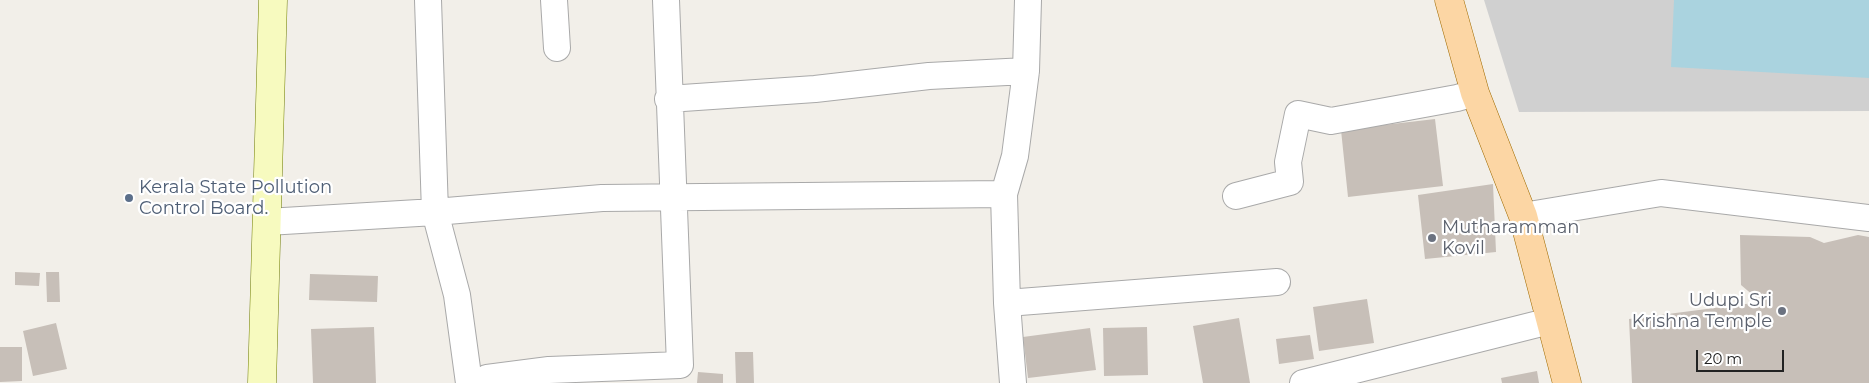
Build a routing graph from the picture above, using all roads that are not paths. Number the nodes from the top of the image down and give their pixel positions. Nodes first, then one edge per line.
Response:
1 (273, 0) edge
2 (428, 0) edge
3 (554, 0) edge
4 (666, 0) edge
5 (1028, 0) edge
6 (1449, 0) edge
7 (557, 48) dead end
8 (1026, 71) junction
9 (1475, 92) junction
10 (668, 99) junction
11 (1004, 194) junction
12 (1236, 196) dead end
13 (673, 197) junction
14 (435, 212) junction
15 (1523, 216) junction
16 (1869, 218) edge
17 (267, 222) junction
18 (1277, 282) dead end
19 (1007, 303) junction
20 (1550, 321) junction
21 (262, 383) edge
22 (470, 383) edge
23 (481, 383) edge
24 (1012, 383) edge
25 (1303, 383) edge
26 (1567, 383) edge

1 - 17 main road
2 - 14 street
3 - 7 street
4 - 10 street
5 - 8 street
6 - 9 main road
8 - 10 street
8 - 11 street
9 - 12 street
9 - 15 main road
10 - 13 street
11 - 13 street
11 - 19 street
13 - 14 street
13 - 23 street
14 - 17 street
14 - 22 street
15 - 16 street
15 - 20 main road
17 - 21 main road
18 - 19 street
19 - 24 street
20 - 25 street
20 - 26 main road

